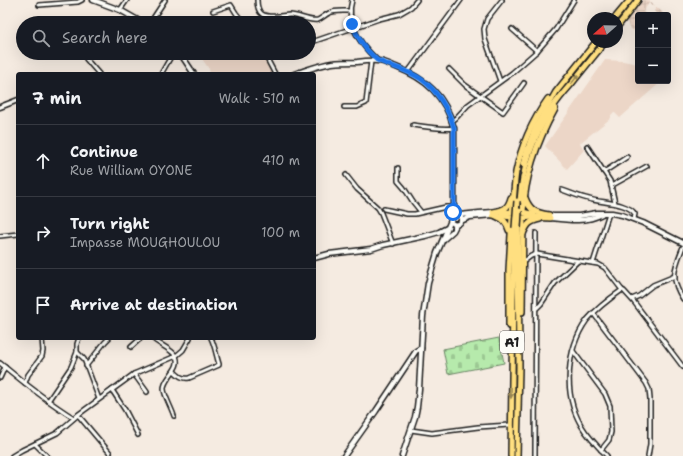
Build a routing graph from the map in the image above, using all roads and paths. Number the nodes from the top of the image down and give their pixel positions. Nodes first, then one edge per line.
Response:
1 (82, 0) edge
2 (93, 0) edge
3 (127, 0) edge
4 (165, 0) edge
5 (257, 0) edge
6 (352, 0) edge
7 (417, 0) edge
8 (461, 0) edge
9 (502, 0) edge
10 (574, 0) edge
11 (630, 0) edge
12 (638, 0) edge
13 (39, 5) dead end
14 (120, 10) junction
15 (213, 11) dead end
16 (350, 11) junction
17 (620, 12) edge
18 (131, 16) edge
19 (155, 16) edge
20 (238, 16) edge
21 (265, 16) edge
22 (271, 16) edge
23 (296, 16) edge
24 (623, 19) edge
25 (316, 20) edge
26 (354, 27) junction
27 (512, 29) dead end
28 (316, 41) edge
29 (591, 48) edge
30 (600, 48) edge
31 (537, 51) junction
32 (87, 60) edge
33 (169, 60) edge
34 (185, 60) edge
35 (268, 60) edge
36 (377, 60) junction
37 (371, 61) junction
38 (449, 70) dead end
39 (97, 72) edge
40 (162, 72) edge
41 (193, 72) edge
42 (274, 72) edge
43 (301, 72) edge
44 (408, 72) junction
45 (500, 81) junction
46 (524, 83) dead end
47 (556, 92) junction
48 (564, 92) junction
49 (480, 96) junction
50 (16, 101) edge
51 (0, 107) edge
52 (344, 107) dead end
53 (452, 121) junction
54 (413, 125) dead end
55 (454, 128) junction
56 (587, 146) dead end
57 (628, 157) dead end
58 (647, 166) dead end
59 (398, 168) dead end
60 (604, 172) junction
61 (346, 175) dead end
62 (514, 183) junction
63 (611, 186) junction
64 (562, 190) dead end
65 (525, 198) junction
66 (518, 201) junction
67 (615, 203) junction
68 (454, 205) junction
69 (384, 209) dead end
70 (421, 212) junction
71 (523, 212) junction
72 (609, 213) junction
73 (493, 214) junction
74 (512, 214) junction
75 (453, 215) junction
76 (459, 215) junction
77 (550, 217) junction
78 (523, 218) junction
79 (634, 219) junction
80 (451, 220) junction
81 (461, 221) junction
82 (456, 225) junction
83 (447, 228) junction
84 (516, 228) junction
85 (536, 233) dead end
86 (16, 234) edge
87 (0, 236) edge
88 (522, 238) junction
89 (443, 239) junction
90 (510, 239) junction
91 (683, 243) edge
92 (393, 244) junction
93 (683, 247) edge
94 (537, 254) junction
95 (316, 257) edge
96 (578, 261) junction
97 (522, 263) junction
98 (594, 263) junction
99 (675, 276) junction
100 (622, 290) junction
101 (632, 299) junction
102 (683, 299) edge
103 (537, 308) junction
104 (593, 314) junction
105 (42, 340) edge
106 (79, 340) edge
107 (106, 340) edge
108 (139, 340) edge
109 (155, 340) edge
110 (189, 340) edge
111 (212, 340) edge
112 (131, 347) dead end
113 (421, 348) junction
114 (573, 351) junction
115 (77, 352) junction
116 (176, 356) junction
117 (0, 363) edge
118 (86, 366) junction
119 (5, 367) junction
120 (512, 367) junction
121 (519, 367) junction
122 (683, 367) edge
123 (174, 371) junction
124 (134, 374) junction
125 (0, 378) edge
126 (25, 382) junction
127 (112, 390) junction
128 (147, 392) dead end
129 (99, 399) junction
130 (48, 400) junction
131 (78, 415) junction
132 (174, 416) dead end
133 (74, 418) junction
134 (510, 425) junction
135 (411, 430) junction
136 (138, 435) dead end
137 (35, 444) junction
138 (601, 450) junction
139 (110, 453) dead end
140 (12, 456) edge
141 (47, 456) edge
142 (344, 456) edge
143 (402, 456) edge
144 (511, 456) edge
145 (517, 456) edge
146 (535, 456) edge
147 (607, 456) edge
148 (648, 456) edge

1 - 13 street
2 - 14 street
3 - 14 street
4 - 19 street
5 - 21 street
6 - 16 street
7 - 26 street
8 - 44 street
9 - 45 street
10 - 31 street
11 - 17 highway
12 - 24 highway
14 - 18 street
15 - 20 street
16 - 25 street
16 - 26 street
22 - 23 street
26 - 28 street
26 - 36 street
27 - 31 street
29 - 47 highway
48 -> 30 highway
31 - 45 street
32 - 39 street
33 - 40 street
34 - 41 street
35 - 42 street
36 - 37 street
36 - 44 street
37 - 43 street
37 - 52 street
38 - 49 street
44 - 53 street
45 - 49 street
46 - 49 street
47 - 62 highway
47 - 66 highway
48 - 65 highway
48 - 66 highway
49 - 53 street
50 - 51 street
53 - 55 street
54 - 55 street
55 - 68 street
56 - 60 street
57 - 60 street
58 - 63 street
59 - 70 street
60 - 63 street
61 - 92 street
62 - 73 highway
62 - 74 highway
63 - 67 street
64 - 67 street
65 - 71 highway
65 - 77 highway
66 - 84 highway, bridge
67 - 79 street
68 - 70 street
68 - 75 street
68 - 76 street
69 - 70 street
71 - 74 highway
71 - 77 highway
71 - 78 highway
72 - 77 street
72 - 79 street
72 - 98 street
73 - 74 highway
73 - 76 street
73 - 81 street
73 - 90 highway
74 - 78 highway
74 - 90 highway
75 - 76 street
75 - 80 street
76 - 81 street
77 - 78 highway
77 - 88 highway
78 - 88 highway
79 - 91 street
80 - 82 street
80 - 83 street
81 - 82 street
82 - 89 street
83 - 89 street
83 - 92 street
84 - 120 highway, A1
84 - 121 highway, A1
85 - 94 street
86 - 87 street
88 - 97 highway
89 - 113 street
90 - 120 highway
92 - 95 street
93 - 99 street
94 - 96 street
94 - 97 street
94 - 103 street
96 - 98 street
96 - 103 street
97 - 121 highway
98 - 100 street
99 - 101 street
99 - 102 street
100 - 101 street
100 - 104 street
101 - 122 street
103 - 146 street
104 - 114 street
104 - 148 street
105 - 126 street
106 - 115 street
107 - 118 street
108 - 112 street
109 - 116 street
110 - 116 street
111 - 123 street
113 - 135 street
113 - 142 street
114 - 138 street
114 - 138 street
115 - 118 street
115 - 130 street
116 - 123 street
116 - 124 street
117 - 119 street
118 - 129 street
119 - 125 street
119 - 126 street
120 -> 134 highway, A1
121 - 145 highway, A1
123 - 132 street
124 - 127 street
124 - 128 street
126 - 130 street
127 - 129 street
127 - 136 street
129 - 131 street
130 - 133 street
131 - 133 street
131 - 139 street
133 - 137 street
134 - 135 street
134 - 144 highway, A1
135 - 143 street
137 - 140 street
137 - 141 street
138 - 147 street

